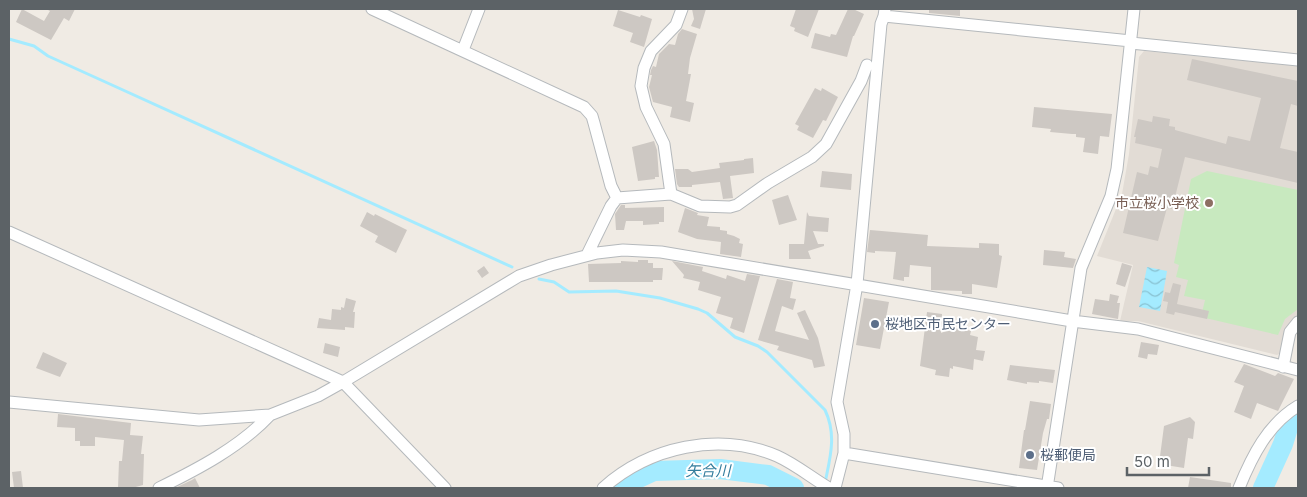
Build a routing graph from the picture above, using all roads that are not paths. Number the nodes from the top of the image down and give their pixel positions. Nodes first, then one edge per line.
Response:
1 (372, 9) edge
2 (480, 9) edge
3 (682, 9) edge
4 (1134, 9) edge
5 (885, 13) edge
6 (1131, 42) junction
7 (463, 50) junction
8 (1298, 60) edge
9 (867, 65) dead end
10 (671, 194) junction
11 (616, 198) junction
12 (9, 232) edge
13 (587, 255) junction
14 (857, 284) junction
15 (1072, 321) junction
16 (1298, 322) edge
17 (1294, 341) edge
18 (1284, 367) junction
19 (1298, 370) edge
20 (343, 382) junction
21 (9, 402) edge
22 (1298, 406) edge
23 (270, 415) junction
24 (844, 453) junction
25 (159, 488) edge
26 (445, 488) edge
27 (603, 488) edge
28 (829, 488) edge
29 (836, 488) edge
30 (1051, 488) edge
31 (1239, 488) edge

1 - 7 street
2 - 7 street
3 - 10 street
4 - 6 street
5 - 6 street
5 - 14 street
6 - 8 street
6 - 15 street
7 - 11 street
9 - 10 street
10 - 11 street
11 - 13 street
12 - 20 street
13 - 14 street
13 - 20 street
14 - 15 street
14 - 24 street
15 - 18 street
15 - 30 street
16 - 17 street
17 - 18 street
18 - 19 street
20 - 23 street
20 - 26 street
21 - 23 street
22 - 31 street
23 - 25 street
24 - 29 street
24 - 30 street
27 - 28 street

